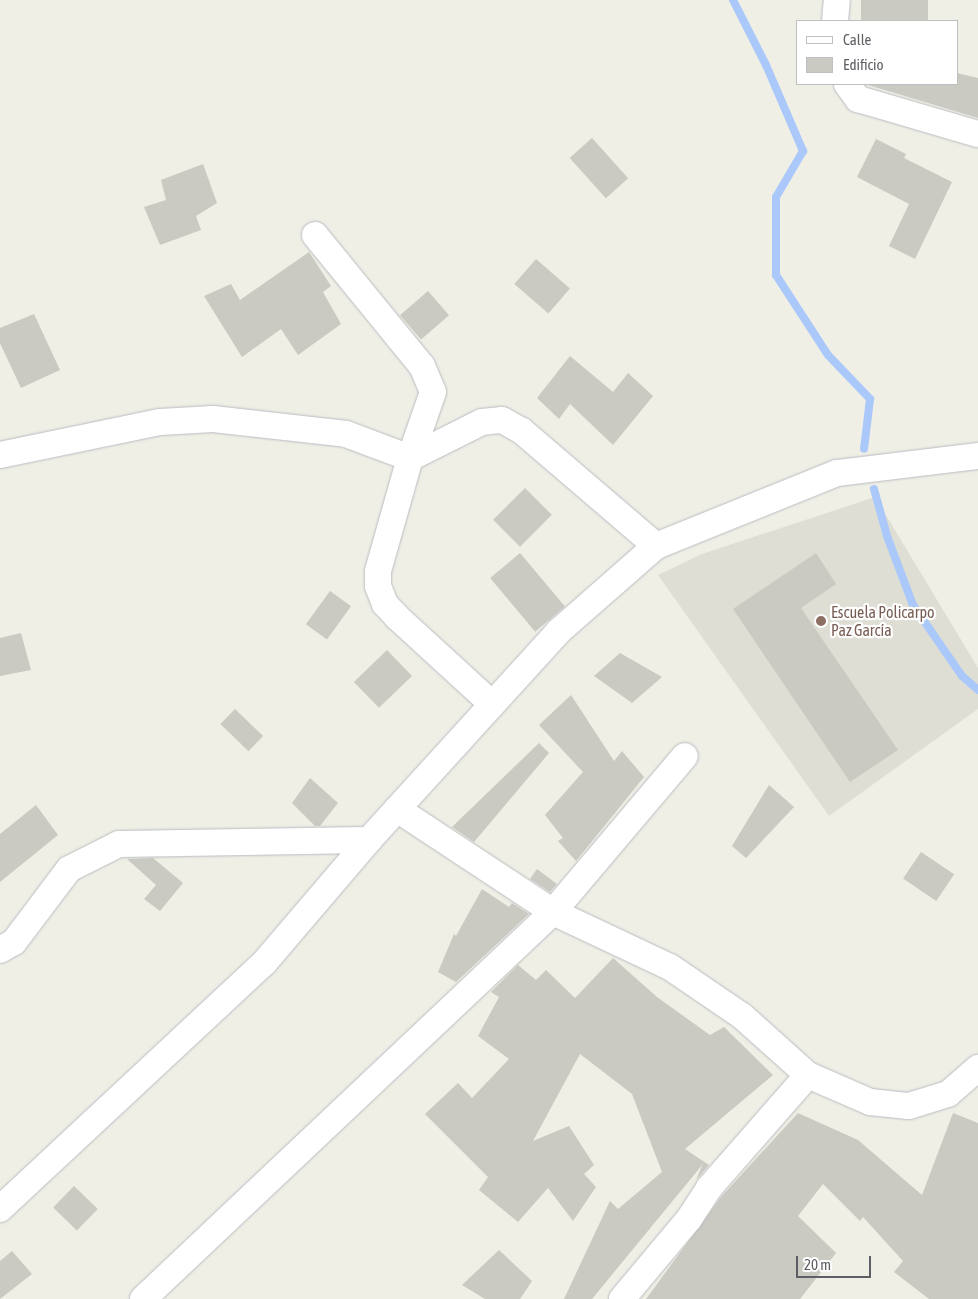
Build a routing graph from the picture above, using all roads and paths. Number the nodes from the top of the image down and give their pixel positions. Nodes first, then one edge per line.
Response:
1 (837, 0) edge
2 (835, 20) edge
3 (848, 85) edge
4 (978, 134) edge
5 (315, 236) dead end
6 (0, 455) edge
7 (978, 456) edge
8 (410, 458) junction
9 (656, 546) junction
10 (492, 704) junction
11 (685, 756) dead end
12 (398, 809) junction
13 (369, 840) junction
14 (553, 912) junction
15 (0, 950) edge
16 (978, 1068) edge
17 (808, 1075) junction
18 (0, 1209) edge
19 (143, 1299) edge
20 (622, 1299) edge

1 - 2 street
3 - 4 street
5 - 8 street
6 - 8 street
7 - 9 street
8 - 9 street
8 - 10 street
9 - 10 street
10 - 12 street
11 - 14 street
12 - 13 street
12 - 14 street
13 - 15 street
13 - 18 street
14 - 17 street
14 - 19 street
16 - 17 street
17 - 20 street

